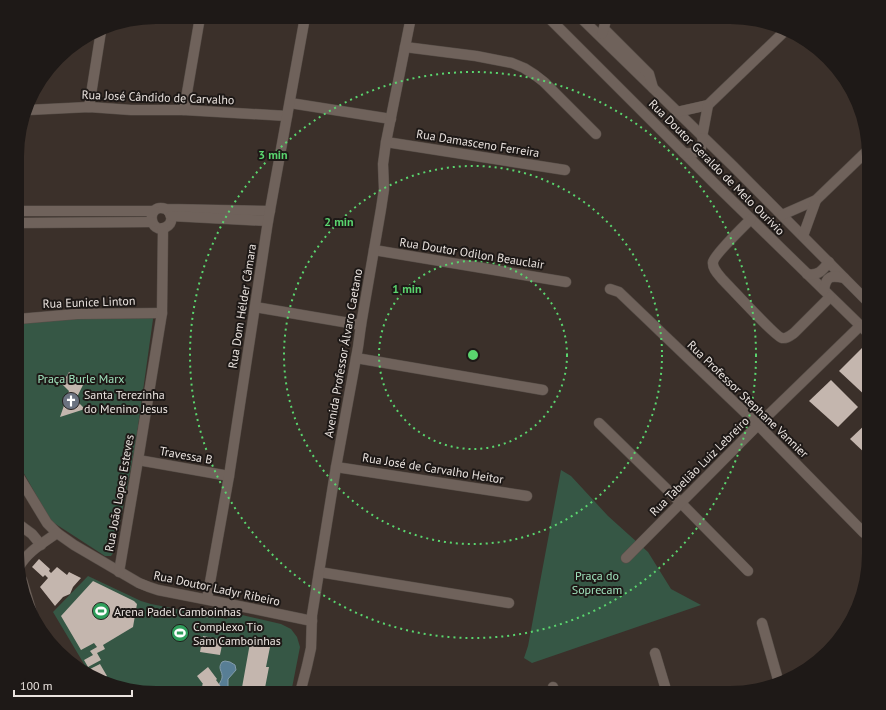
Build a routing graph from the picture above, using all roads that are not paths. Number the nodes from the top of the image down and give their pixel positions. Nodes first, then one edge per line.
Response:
1 (199, 24) edge
2 (304, 24) edge
3 (409, 24) edge
4 (555, 24) edge
5 (590, 24) edge
6 (605, 24) edge
7 (602, 33) junction
8 (781, 35) edge
9 (99, 38) edge
10 (404, 47) junction
11 (290, 103) junction
12 (708, 105) junction
13 (89, 107) junction
14 (33, 110) edge
15 (184, 110) junction
16 (677, 112) junction
17 (287, 116) junction
18 (391, 118) junction
19 (596, 134) dead end
20 (703, 137) junction
21 (386, 142) junction
22 (684, 153) junction
23 (862, 156) edge
24 (565, 170) dead end
25 (816, 200) junction
26 (24, 211) edge
27 (154, 211) junction
28 (270, 211) junction
29 (168, 213) junction
30 (782, 215) junction
31 (751, 219) junction
32 (268, 221) junction
33 (152, 222) junction
34 (24, 223) edge
35 (163, 228) junction
36 (803, 236) junction
37 (374, 250) junction
38 (829, 262) junction
39 (808, 274) junction
40 (844, 278) junction
41 (566, 282) dead end
42 (610, 289) dead end
43 (827, 293) junction
44 (862, 296) edge
45 (255, 307) junction
46 (162, 313) junction
47 (24, 318) edge
48 (361, 325) junction
49 (860, 326) joint
50 (356, 358) junction
51 (543, 390) dead end
52 (599, 423) dead end
53 (758, 425) junction
54 (138, 460) junction
55 (336, 467) junction
56 (229, 476) junction
57 (24, 485) edge
58 (527, 496) dead end
59 (681, 503) junction
60 (24, 528) edge
61 (862, 531) edge
62 (56, 533) junction
63 (41, 544) junction
64 (626, 558) dead end
65 (24, 559) edge
66 (748, 571) dead end
67 (119, 572) junction
68 (319, 572) junction
69 (207, 599) junction
70 (509, 603) dead end
71 (312, 621) junction
72 (762, 623) dead end
73 (655, 653) dead end
74 (777, 677) edge
75 (302, 686) edge
76 (665, 686) edge

1 - 15 street
2 - 11 street, Rua Dom Hélder Câmara
3 - 10 street, Avenida Professor Álvaro Caetano
4 - 22 street, Rua Doutor Geraldo de Melo Ourivio
5 - 7 street, Rua Doutor Geraldo de Melo Ourivio
6 - 7 street
7 - 16 street, Rua Doutor Geraldo de Melo Ourivio
8 - 12 street
9 - 13 street
10 - 18 street, Avenida Professor Álvaro Caetano
10 - 19 street
11 - 17 street, Rua Dom Hélder Câmara
11 - 18 street
12 - 16 street
12 - 20 street
13 - 14 street, Rua José Cândido de Carvalho
13 - 15 street, Rua José Cândido de Carvalho
15 - 17 street, Rua José Cândido de Carvalho
16 - 20 street, Rua Doutor Geraldo de Melo Ourivio
17 - 28 street, Rua Dom Hélder Câmara
18 - 21 street, Avenida Professor Álvaro Caetano
20 - 22 street
20 - 30 street, Rua Doutor Geraldo de Melo Ourivio
21 - 24 street, Rua Damasceno Ferreira
21 - 37 street, Avenida Professor Álvaro Caetano
22 - 31 street, Rua Doutor Geraldo de Melo Ourivio
23 - 25 street
25 - 30 street
25 - 36 street
26 - 27 street
27 - 29 street
27 - 33 street
28 - 29 street
28 - 32 street, Rua Dom Hélder Câmara
29 - 32 street
29 - 35 street
30 - 36 street, Rua Doutor Geraldo de Melo Ourivio
31 - 39 street, Rua Doutor Geraldo de Melo Ourivio
31 - 43 street
32 - 45 street, Rua Dom Hélder Câmara
33 - 34 street
33 - 35 street
35 - 46 street, Rua João Lopes Esteves
36 - 38 street, Rua Doutor Geraldo de Melo Ourivio
37 - 41 street, Rua Doutor Odilon Beauclair
37 - 48 street, Avenida Professor Álvaro Caetano
38 - 39 street
38 - 40 street, Rua Doutor Geraldo de Melo Ourivio
39 - 43 street, Rua Doutor Geraldo de Melo Ourivio
40 - 43 street
40 - 44 street, Rua Doutor Geraldo de Melo Ourivio
42 - 53 street, Rua Professor Stephane Vannier
43 - 49 street, Rua Doutor Geraldo de Melo Ourivio
45 - 48 street
45 - 56 street, Rua Dom Hélder Câmara
46 - 47 street, Rua Eunice Linton
46 - 54 street, Rua João Lopes Esteves
48 - 50 street, Avenida Professor Álvaro Caetano
49 - 53 street, Rua Tabelião Luiz Lebreiro
50 - 51 street
50 - 55 street, Avenida Professor Álvaro Caetano
52 - 59 street
53 - 59 street, Rua Tabelião Luiz Lebreiro
53 - 61 street, Rua Professor Stephane Vannier
54 - 56 street, Travessa B
54 - 67 street, Rua João Lopes Esteves
55 - 58 street, Rua José de Carvalho Heitor
55 - 68 street, Avenida Professor Álvaro Caetano
56 - 69 street, Rua Dom Hélder Câmara
57 - 62 street, Rua Doutor Ladyr Ribeiro
59 - 64 street, Rua Tabelião Luiz Lebreiro
59 - 66 street
60 - 63 street
62 - 63 street
62 - 67 street, Rua Doutor Ladyr Ribeiro
63 - 65 street
67 - 69 street, Rua Doutor Ladyr Ribeiro
68 - 70 street
68 - 71 street, Avenida Professor Álvaro Caetano
69 - 71 street, Rua Doutor Ladyr Ribeiro
71 - 75 street, Avenida Professor Álvaro Caetano
72 - 74 street
73 - 76 street

